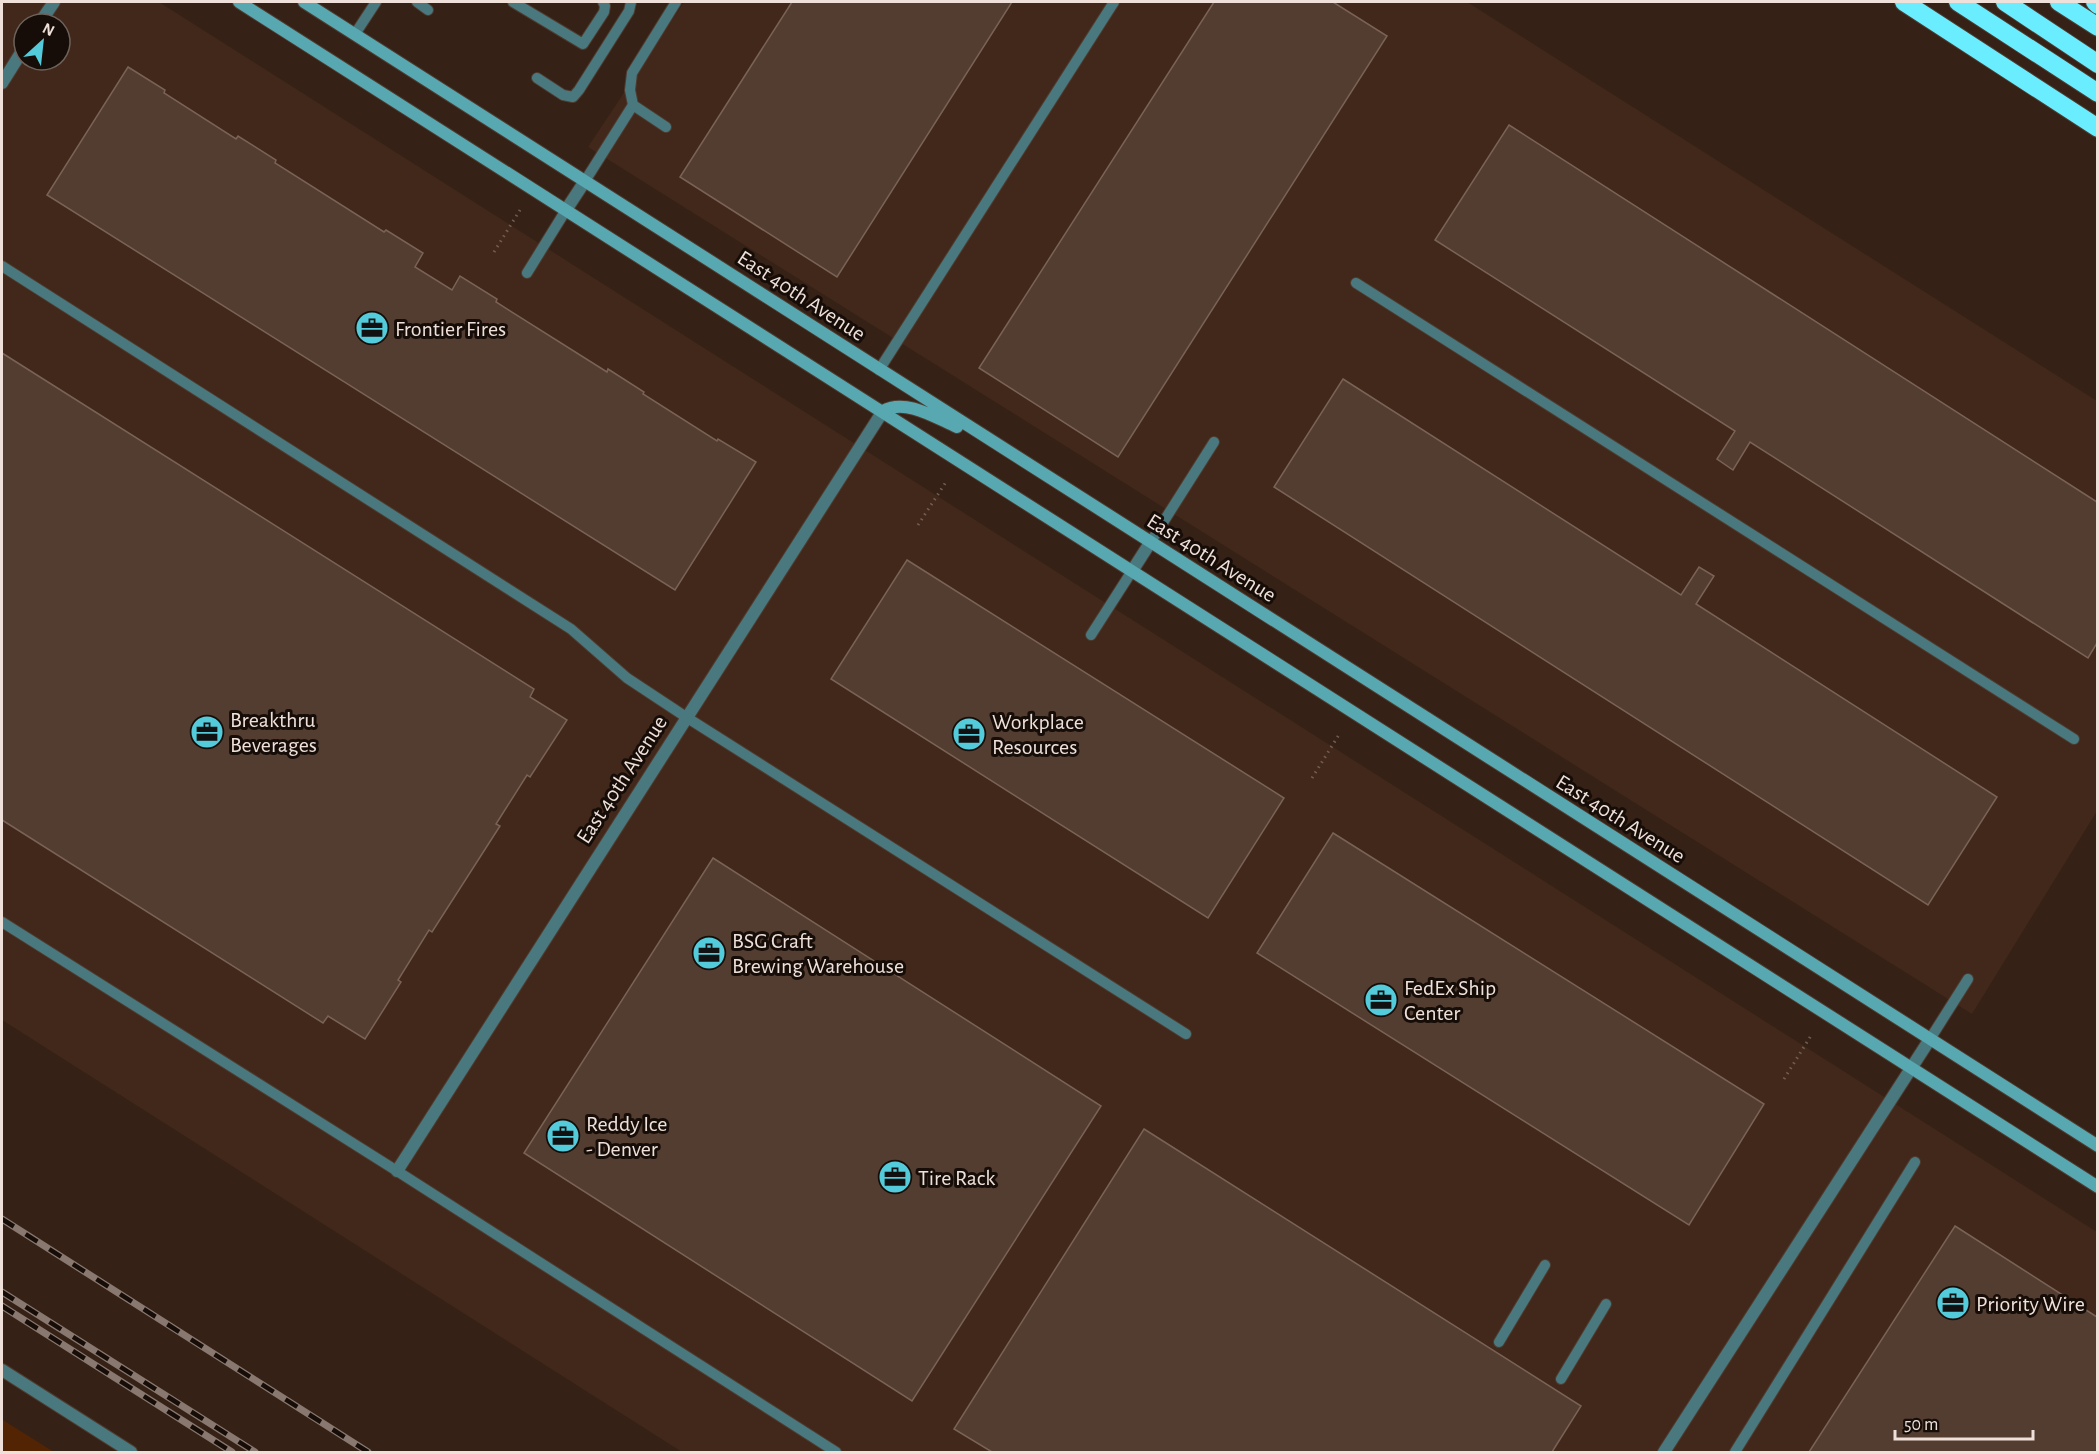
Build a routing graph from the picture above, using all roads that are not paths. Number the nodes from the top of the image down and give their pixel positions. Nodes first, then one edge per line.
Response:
1 (239, 2) edge
2 (304, 2) edge
3 (376, 2) edge
4 (417, 2) edge
5 (513, 2) edge
6 (603, 2) edge
7 (631, 2) edge
8 (676, 2) edge
9 (1114, 2) edge
10 (1904, 2) edge
11 (1958, 2) edge
12 (2005, 2) edge
13 (2060, 2) edge
14 (428, 10) dead end
15 (2097, 27) edge
16 (355, 34) junction
17 (2097, 64) edge
18 (12, 67) edge
19 (537, 78) dead end
20 (2, 83) edge
21 (2097, 93) edge
22 (633, 105) junction
23 (666, 127) dead end
24 (2097, 128) edge
25 (585, 181) junction
26 (566, 210) junction
27 (2, 266) edge
28 (527, 273) dead end
29 (1356, 283) dead end
30 (879, 370) junction
31 (883, 411) junction
32 (991, 442) junction
33 (1214, 442) dead end
34 (1150, 543) junction
35 (1132, 571) junction
36 (1091, 635) dead end
37 (686, 717) junction
38 (2074, 738) dead end
39 (2, 922) edge
40 (1968, 979) dead end
41 (1186, 1034) dead end
42 (1930, 1039) junction
43 (1911, 1069) junction
44 (2097, 1146) edge
45 (1915, 1162) dead end
46 (397, 1171) junction
47 (2097, 1188) edge
48 (1545, 1265) dead end
49 (1606, 1304) dead end
50 (1499, 1342) dead end
51 (2, 1370) edge
52 (1561, 1379) dead end
53 (131, 1452) edge
54 (836, 1452) edge
55 (1664, 1452) edge
56 (1735, 1452) edge

1 - 26 street
2 - 16 street, East 40th Avenue
3 - 16 lane
4 - 14 lane
5 - 6 lane
7 - 19 lane
8 - 22 lane
9 - 30 lane
10 - 24 highway
11 - 21 highway
12 - 17 highway
13 - 15 highway
16 - 25 street, East 40th Avenue
18 - 20 street
22 - 23 lane
22 - 25 lane
25 - 26 street
25 - 30 street, East 40th Avenue
26 - 28 lane
26 - 31 street
27 - 37 lane
29 - 38 lane
30 - 32 street, East 40th Avenue
31 - 32 street
31 - 35 street
31 - 37 street, East 40th Avenue
32 - 34 street, East 40th Avenue
33 - 34 lane
34 - 35 street
34 - 42 street, East 40th Avenue
35 - 36 lane
35 - 43 street
37 - 41 lane
37 - 46 street, East 40th Avenue
39 - 46 lane
40 - 42 lane
42 - 43 street
42 - 44 street, East 40th Avenue
43 - 47 street
43 - 55 street
45 - 56 lane
46 - 54 lane
48 - 50 lane
49 - 52 lane
51 - 53 street

